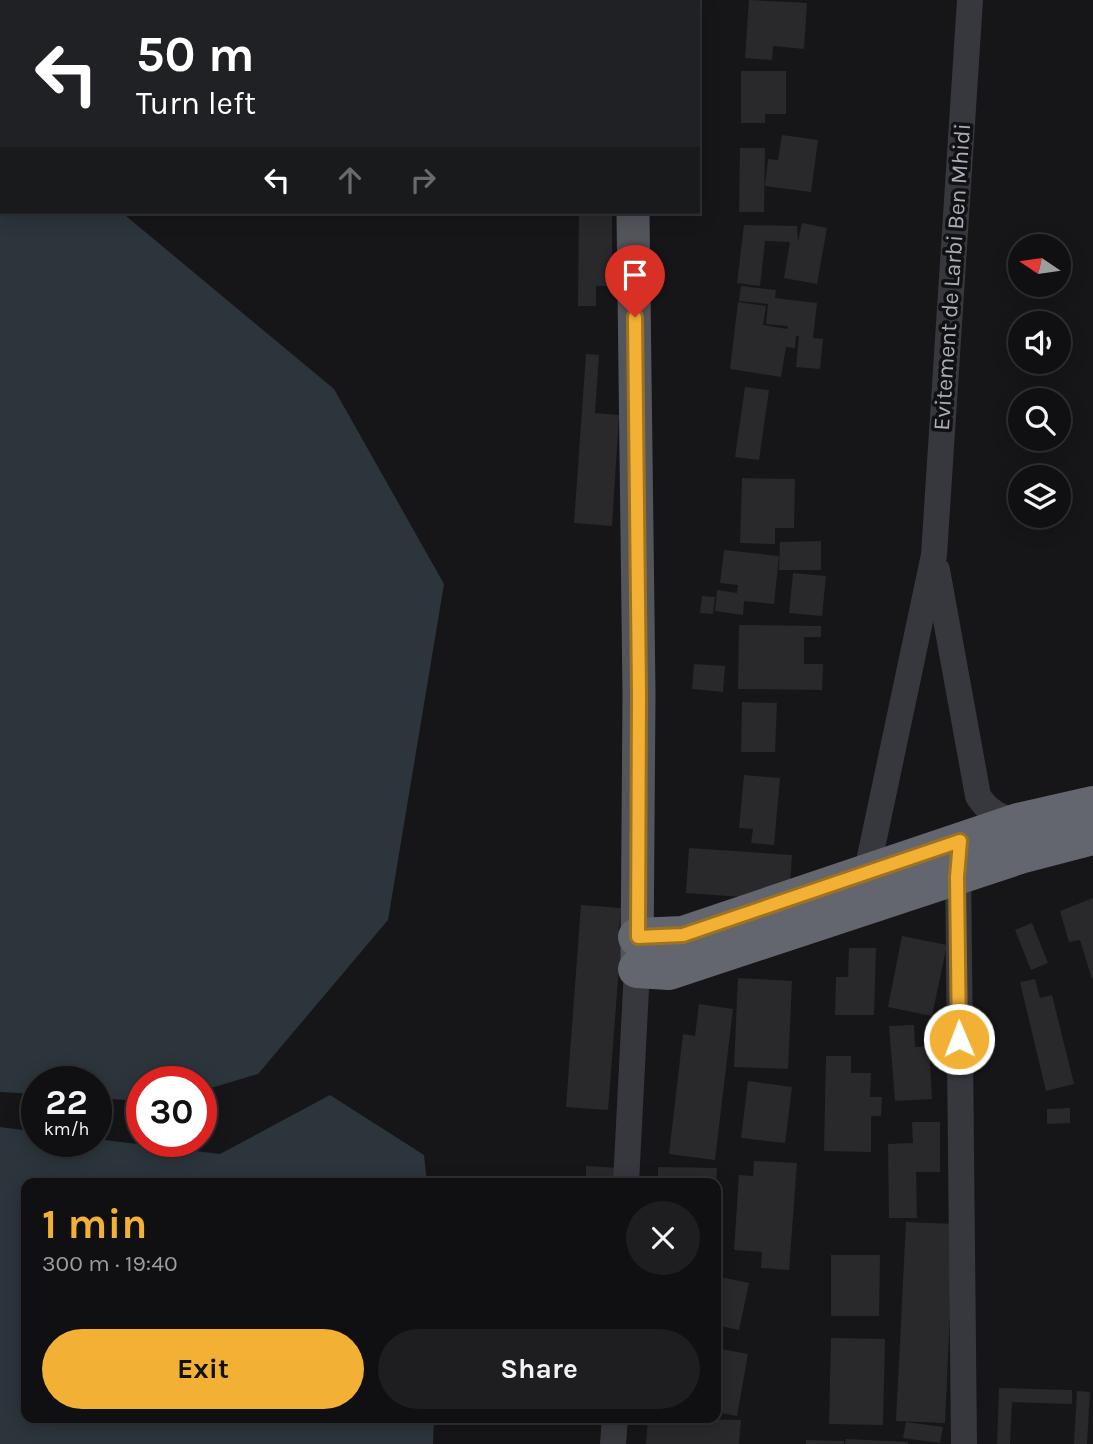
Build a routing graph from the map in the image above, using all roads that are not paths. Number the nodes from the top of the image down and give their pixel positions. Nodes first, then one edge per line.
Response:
1 (970, 0) edge
2 (634, 214) edge
3 (934, 555) junction
4 (1093, 805) edge
5 (1017, 822) junction
6 (1093, 836) edge
7 (959, 859) junction
8 (869, 887) junction
9 (637, 953) junction
10 (626, 1178) edge
11 (615, 1423) edge
12 (613, 1444) edge
13 (964, 1444) edge

1 - 3 street, Evitement de Larbi Ben Mhidi
2 - 9 main road
3 - 5 street, Evitement de Larbi Ben Mhidi
3 - 8 street, Evitement de Larbi Ben Mhidi
4 - 5 highway
5 - 7 highway
6 - 7 highway
7 - 8 highway
7 - 13 street
8 - 9 highway
9 - 10 street
11 - 12 street

